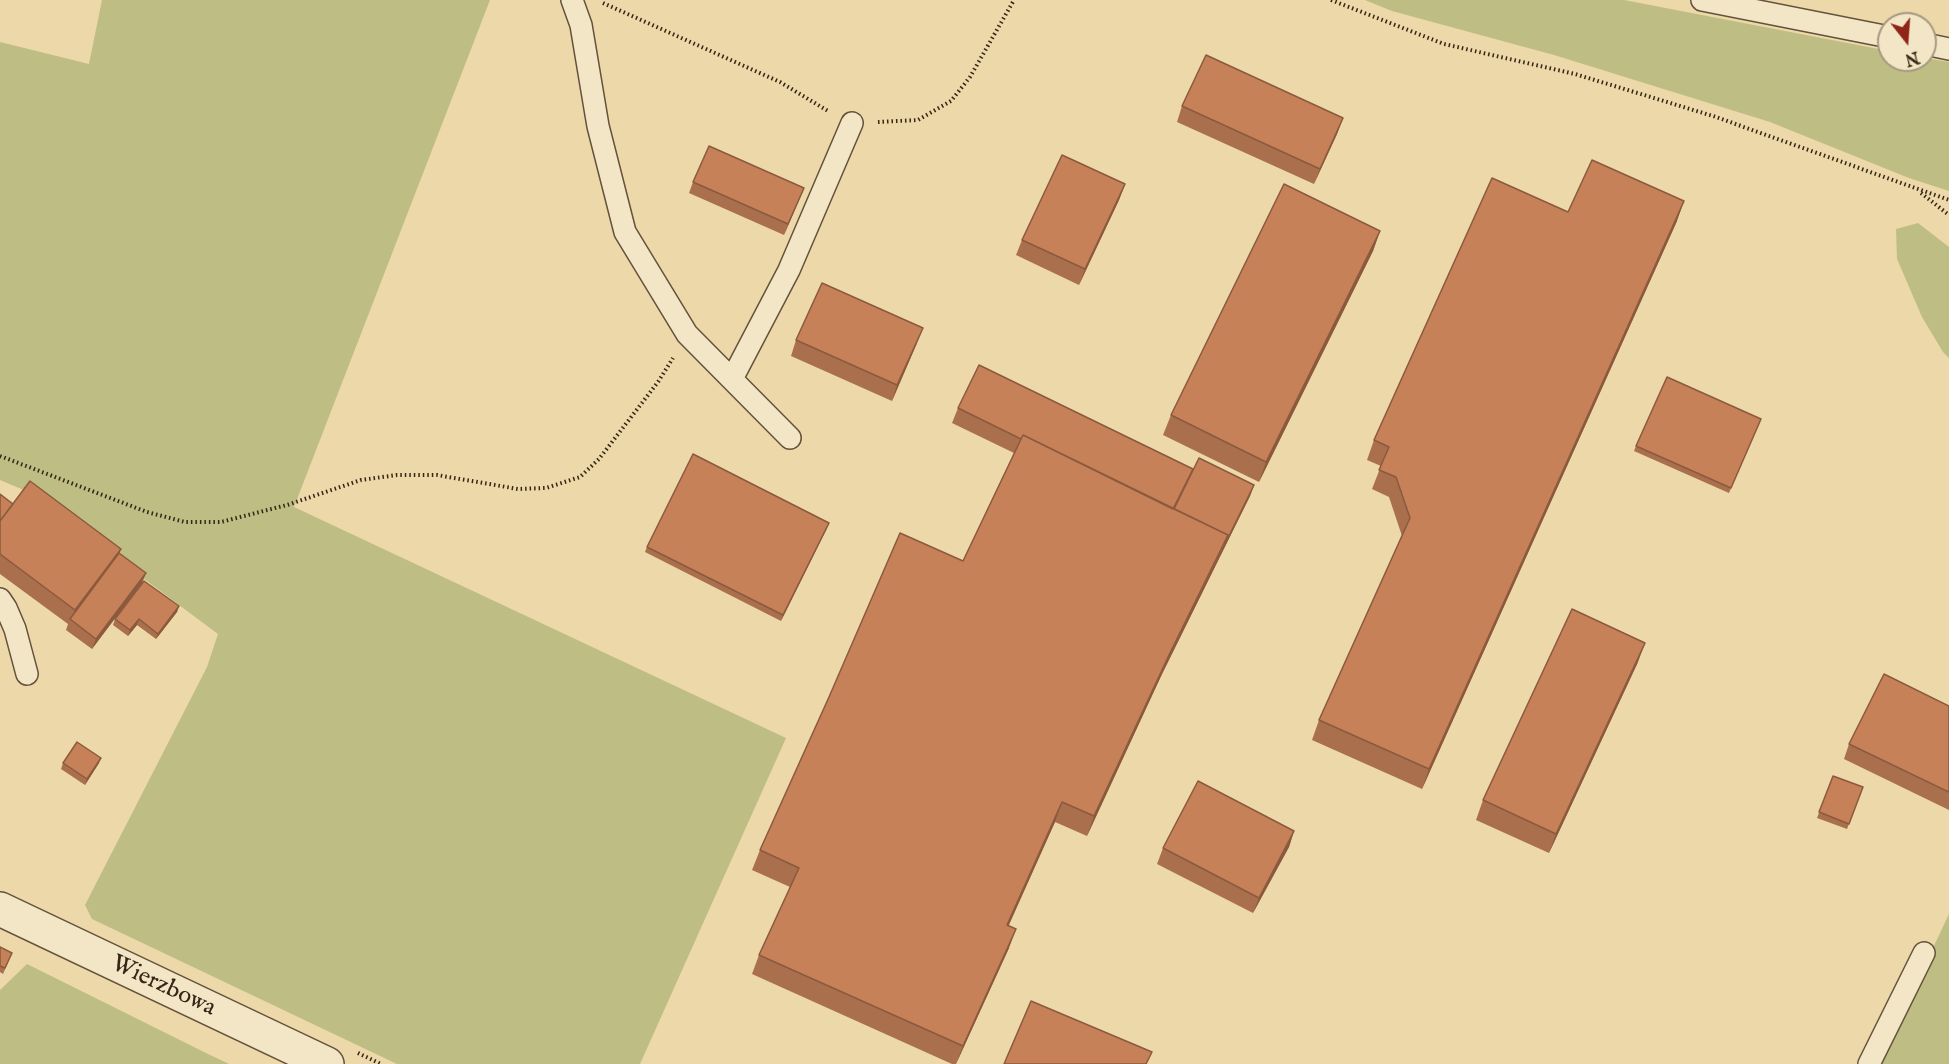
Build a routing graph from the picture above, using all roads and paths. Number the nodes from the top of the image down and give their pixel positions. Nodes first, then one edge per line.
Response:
1 (573, 0) edge
2 (596, 0) edge
3 (1014, 0) edge
4 (1331, 0) edge
5 (1702, 0) edge
6 (1877, 35) edge
7 (852, 123) junction
8 (1918, 190) junction
9 (1949, 200) edge
10 (1949, 215) edge
11 (687, 334) junction
12 (732, 379) junction
13 (790, 438) dead end
14 (0, 456) edge
15 (0, 599) edge
16 (27, 674) dead end
17 (0, 909) edge
18 (1924, 953) dead end
19 (327, 1064) edge
20 (1869, 1064) edge

1 - 11 lane
2 - 7 path
3 - 7 path
4 - 8 path
5 - 6 lane
7 - 12 lane
8 - 9 path
8 - 10 path
11 - 12 lane
11 - 14 path
12 - 13 lane
15 - 16 lane
17 - 19 street, Wierzbowa
18 - 20 lane

